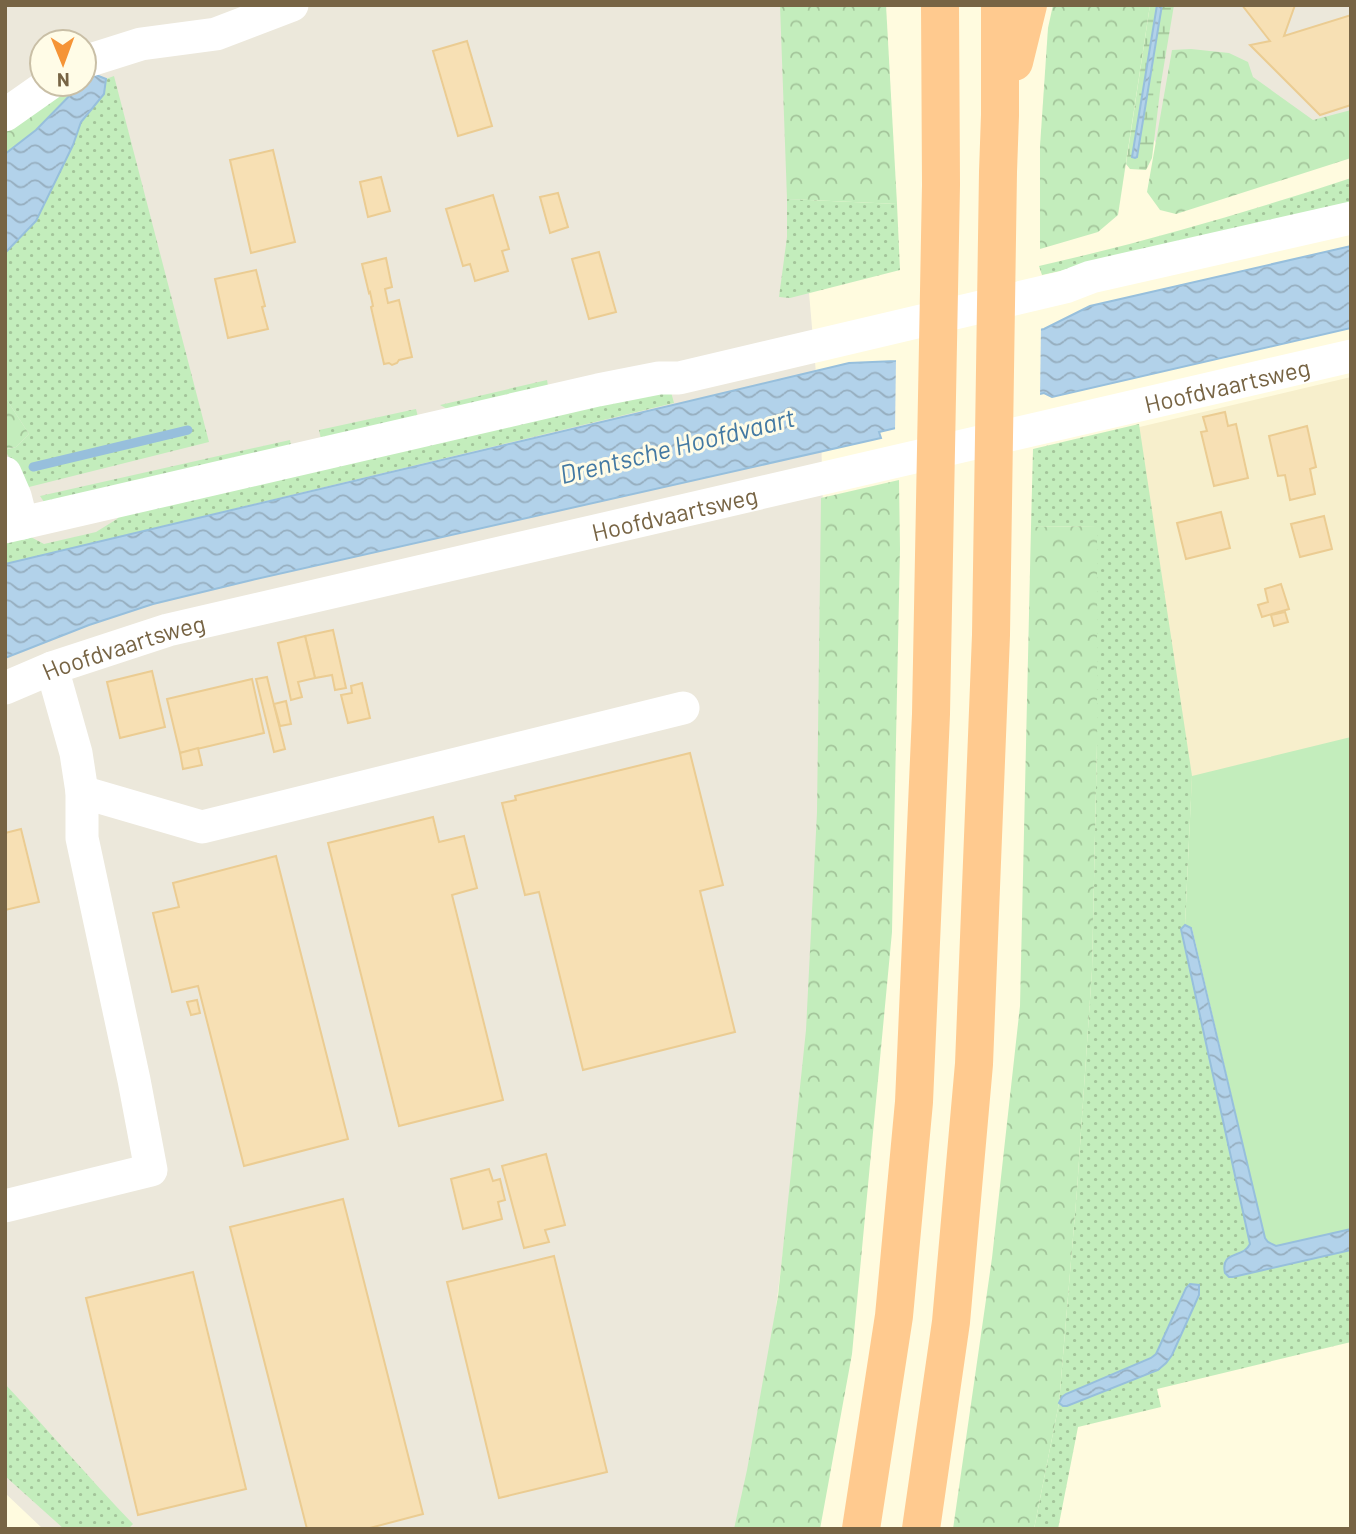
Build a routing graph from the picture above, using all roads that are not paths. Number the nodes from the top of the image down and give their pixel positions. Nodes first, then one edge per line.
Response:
1 (292, 5) edge
2 (928, 5) edge
3 (940, 5) edge
4 (1000, 5) edge
5 (1028, 5) edge
6 (98, 58) edge
7 (29, 98) edge
8 (940, 102) junction
9 (5, 115) edge
10 (1000, 115) junction
11 (1351, 218) edge
12 (1351, 356) edge
13 (5, 473) edge
14 (14, 525) edge
15 (52, 668) junction
16 (5, 688) edge
17 (683, 708) dead end
18 (82, 792) junction
19 (5, 1206) edge
20 (861, 1529) edge
21 (921, 1529) edge

1 - 6 street
2 - 8 highway
3 - 8 highway
4 - 10 highway
5 - 10 highway
7 - 9 street
8 - 20 highway
10 - 21 highway
11 - 14 street
12 - 15 street, Hoofdvaartsweg
13 - 14 street
15 - 16 street, Hoofdvaartsweg
15 - 18 street
17 - 18 street
18 - 19 street

